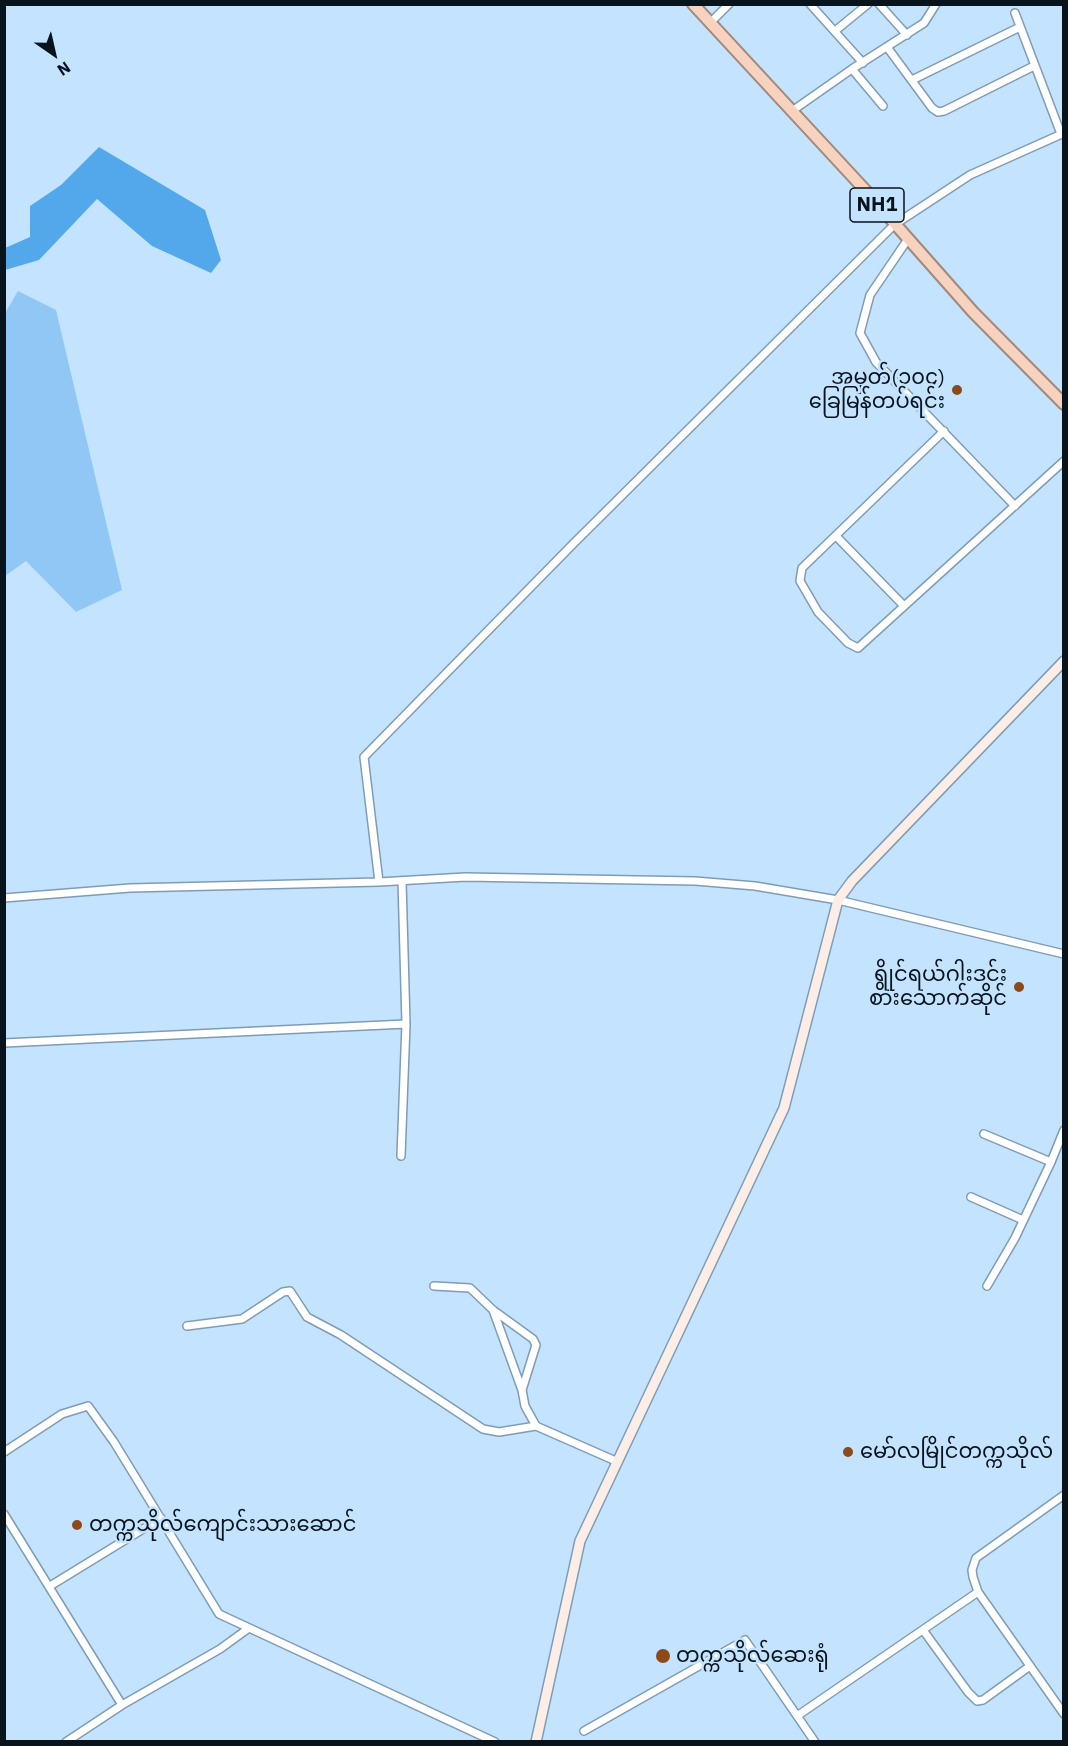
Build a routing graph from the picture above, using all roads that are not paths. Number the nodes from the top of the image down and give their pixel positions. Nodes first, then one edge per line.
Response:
1 (693, 4) edge
2 (729, 4) edge
3 (810, 4) edge
4 (868, 4) edge
5 (879, 4) edge
6 (936, 4) edge
7 (1015, 13) dead end
8 (710, 23) junction
9 (1020, 27) junction
10 (835, 31) junction
11 (907, 35) junction
12 (887, 47) junction
13 (863, 63) junction
14 (1034, 66) junction
15 (852, 69) junction
16 (912, 81) junction
17 (883, 106) dead end
18 (792, 111) junction
19 (1062, 134) edge
20 (894, 225) junction
21 (908, 239) junction
22 (1064, 404) edge
23 (945, 432) junction
24 (1064, 461) edge
25 (1015, 506) junction
26 (836, 537) junction
27 (904, 606) junction
28 (1064, 661) edge
29 (402, 881) junction
30 (379, 882) junction
31 (4, 898) edge
32 (838, 900) junction
33 (1064, 954) edge
34 (406, 1024) junction
35 (4, 1043) edge
36 (1064, 1130) edge
37 (984, 1134) dead end
38 (401, 1156) dead end
39 (1051, 1162) junction
40 (971, 1197) dead end
41 (1023, 1220) junction
42 (434, 1286) dead end
43 (987, 1286) dead end
44 (493, 1310) junction
45 (187, 1326) dead end
46 (522, 1390) junction
47 (536, 1426) junction
48 (4, 1452) edge
49 (618, 1462) junction
50 (1064, 1495) edge
51 (4, 1514) edge
52 (161, 1518) junction
53 (50, 1586) junction
54 (978, 1592) junction
55 (249, 1628) junction
56 (923, 1630) junction
57 (1030, 1666) junction
58 (122, 1705) junction
59 (1064, 1714) edge
60 (797, 1716) junction
61 (584, 1731) dead end
62 (66, 1742) edge
63 (495, 1742) edge
64 (536, 1742) edge
65 (814, 1742) edge

1 - 8 highway, NH1
2 - 8 street
3 - 10 street
4 - 10 street
5 - 11 street
6 - 11 street
7 - 9 street
8 - 18 highway, NH1
9 - 14 street
9 - 16 street
10 - 13 street
11 - 12 street
12 - 13 street
12 - 16 street
13 - 15 street
14 - 16 street
14 - 19 street
15 - 17 street
15 - 18 street
18 - 20 highway, NH1
19 - 20 street
20 - 21 highway, NH1
20 - 30 street
21 - 22 highway, NH1
21 - 23 street
23 - 25 street
23 - 26 street
24 - 25 street
25 - 27 street
26 - 27 street
26 - 27 street
28 - 32 main road
29 - 30 street
29 - 32 street
29 - 34 street
30 - 31 street
32 - 33 street
32 - 49 main road
34 - 35 street
34 - 38 street
36 - 39 street
37 - 39 street
39 - 41 street
40 - 41 street
41 - 43 street
42 - 44 street
44 - 46 street
44 - 46 street
45 - 47 street
46 - 47 street
47 - 49 street
48 - 52 street
49 - 64 main road
50 - 54 street
51 - 53 street
52 - 53 street
52 - 55 street
53 - 58 street
54 - 56 street
54 - 57 street
55 - 58 street
55 - 63 street
56 - 57 street
56 - 60 street
57 - 59 street
58 - 62 street
60 - 61 street
60 - 65 street

